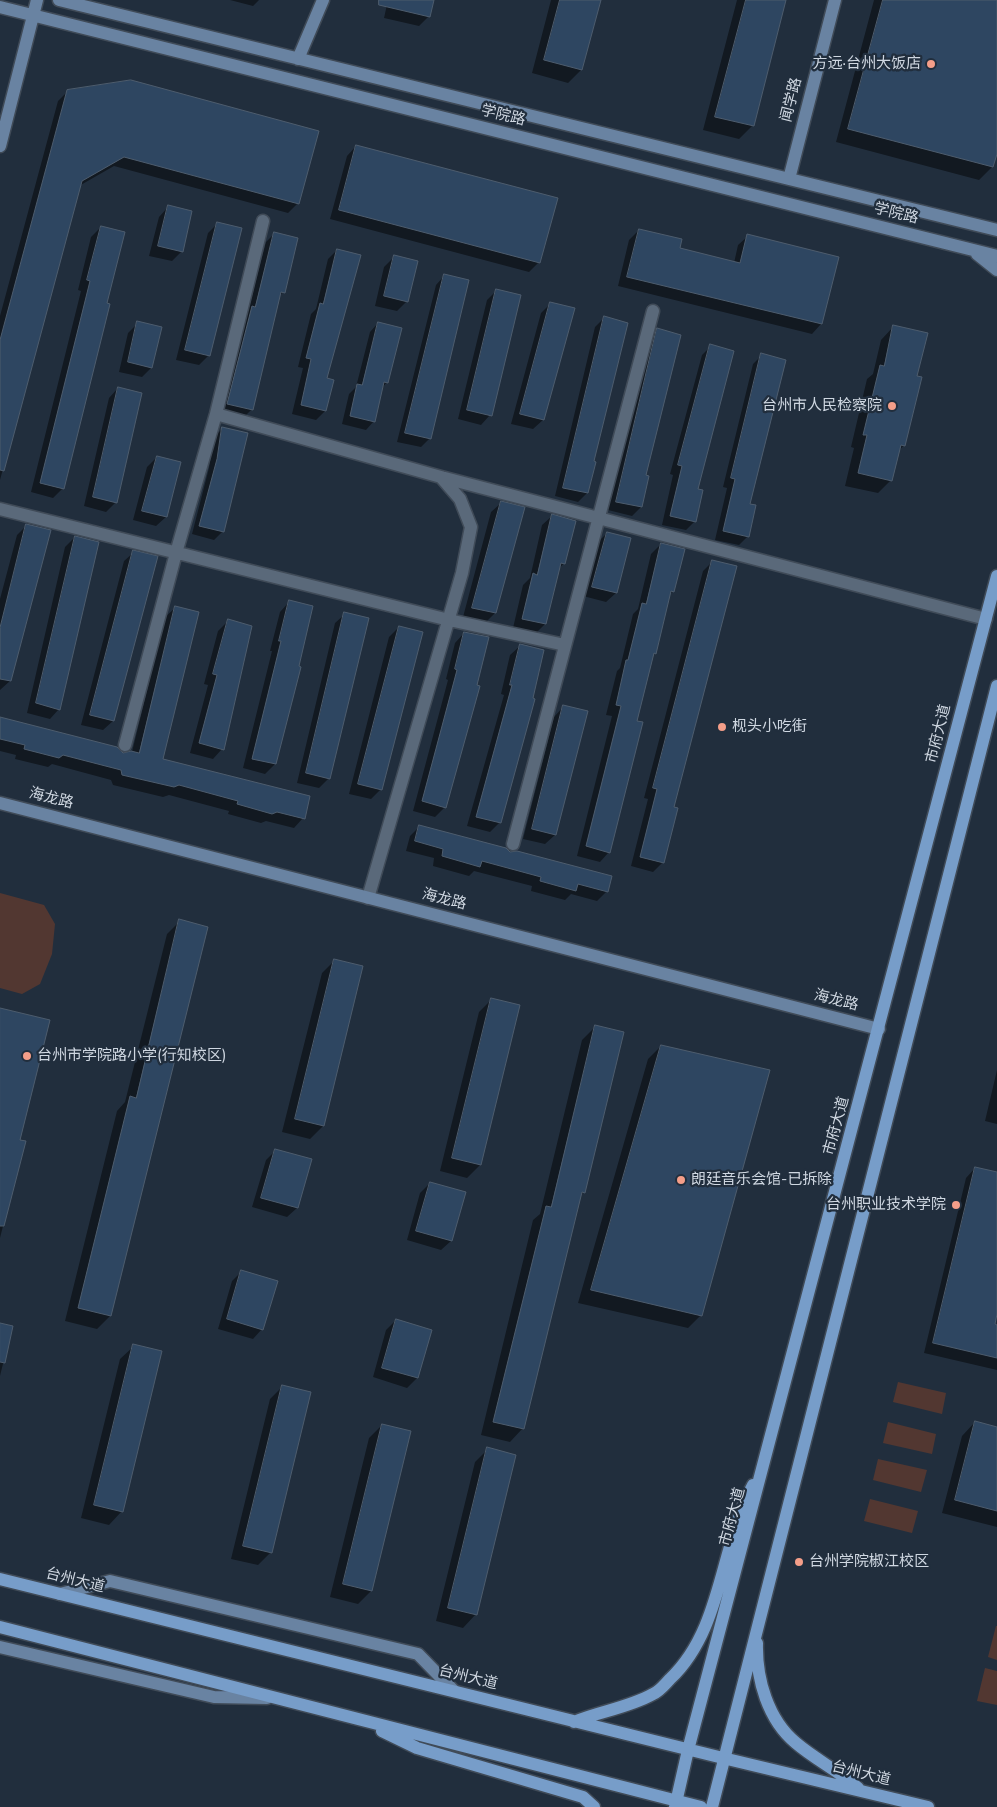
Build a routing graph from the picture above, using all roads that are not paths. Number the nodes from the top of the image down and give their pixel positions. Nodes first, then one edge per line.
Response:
1 (36, 0) edge
2 (60, 0) edge
3 (323, 0) edge
4 (835, 0) edge
5 (0, 8) edge
6 (32, 16) junction
7 (298, 59) junction
8 (0, 146) edge
9 (789, 180) junction
10 (263, 221) dead end
11 (994, 228) edge
12 (971, 249) junction
13 (997, 256) edge
14 (997, 270) edge
15 (653, 311) dead end
16 (216, 414) junction
17 (440, 477) junction
18 (0, 509) edge
19 (599, 518) junction
20 (176, 553) junction
21 (997, 576) edge
22 (986, 618) junction
23 (448, 620) junction
24 (565, 645) junction
25 (997, 686) edge
26 (125, 745) dead end
27 (0, 803) edge
28 (513, 844) dead end
29 (368, 898) junction
30 (879, 1028) junction
31 (764, 1465) junction
32 (0, 1579) edge
33 (60, 1594) junction
34 (757, 1622) junction
35 (0, 1627) edge
36 (0, 1647) edge
37 (454, 1692) junction
38 (277, 1698) junction
39 (358, 1719) junction
40 (574, 1722) junction
41 (688, 1750) junction
42 (723, 1758) junction
43 (860, 1789) junction
44 (676, 1804) edge
45 (594, 1807) edge
46 (701, 1807) edge
47 (712, 1807) edge
48 (928, 1807) edge

1 - 6 main road
2 - 7 main road, 学院路
3 - 7 main road
4 - 9 main road, 闻学路
5 - 6 main road, 学院路
6 - 8 main road
6 - 12 main road, 学院路
7 - 9 main road, 学院路
9 - 11 main road, 学院路
10 - 16 street
12 - 13 main road, 学院路
12 - 14 main road
15 - 19 street
16 - 17 street
16 - 20 street
17 - 19 street
17 - 23 street
18 - 20 street
19 - 22 street
19 - 24 street
20 - 23 street
20 - 26 street
21 - 22 main road, 市府大道
22 - 30 main road, 市府大道
23 - 24 street
23 - 29 street
24 - 28 street
25 - 34 main road
27 - 29 main road, 海龙路
29 - 30 main road, 海龙路
30 - 31 main road, 市府大道
31 - 40 main road
31 - 41 main road, 市府大道
32 - 33 main road, 台州大道
33 - 37 main road, 台州大道
33 - 37 main road
34 - 42 main road
34 - 43 main road
35 - 38 main road
36 - 38 main road
37 - 40 main road, 台州大道
38 - 39 main road
39 - 44 main road
39 - 45 main road
40 - 41 main road, 台州大道
41 - 42 main road, 台州大道
41 - 44 main road, 市府大道
42 - 43 main road, 台州大道
42 - 47 main road
43 - 48 main road, 台州大道
44 - 46 main road

